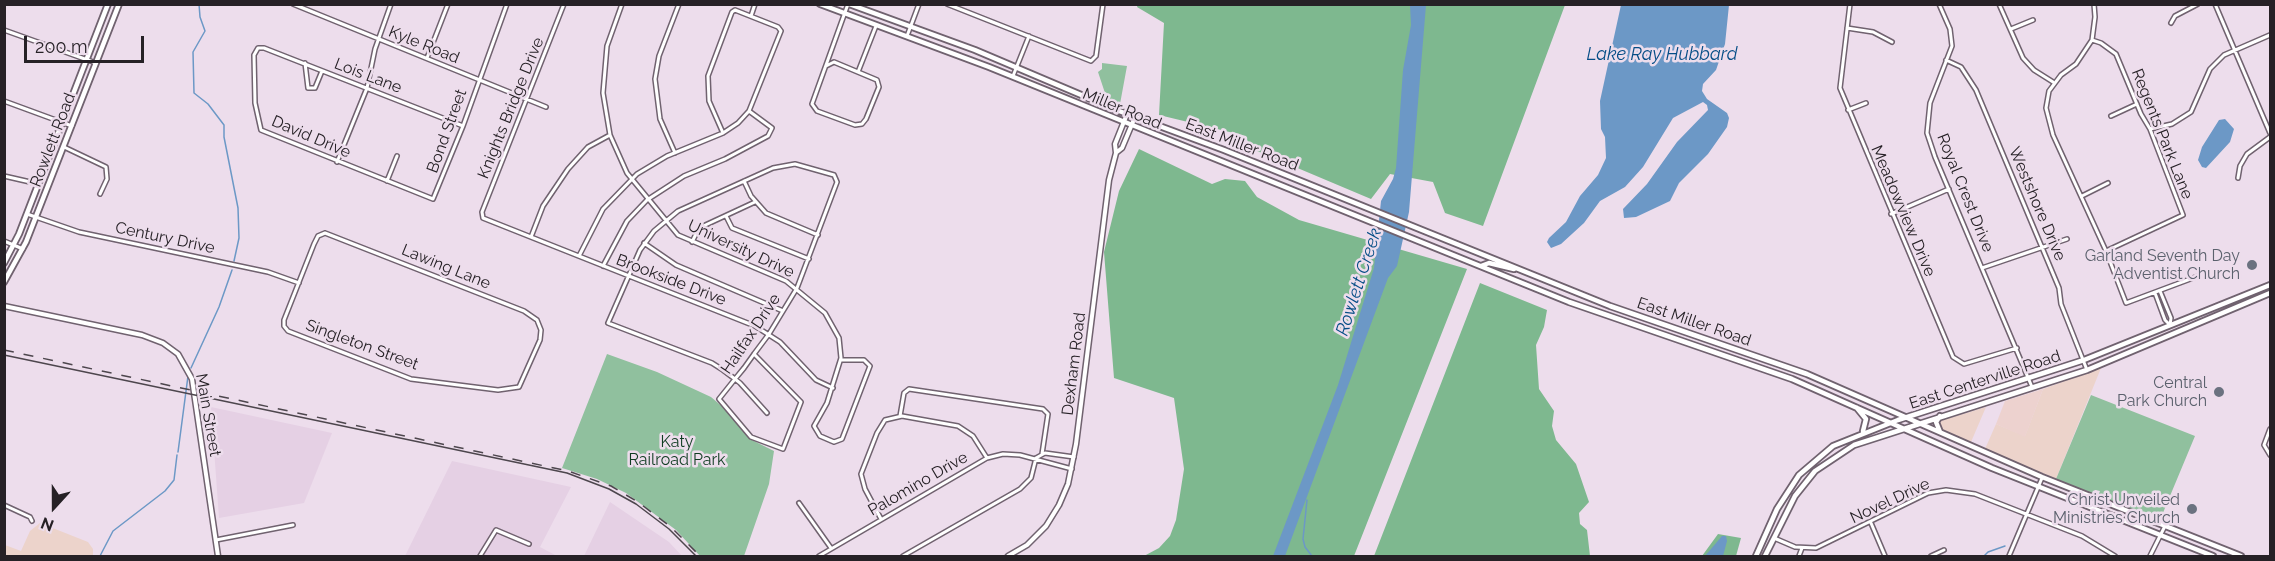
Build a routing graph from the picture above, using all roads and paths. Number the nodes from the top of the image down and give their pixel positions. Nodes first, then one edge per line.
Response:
1 (108, 4) edge
2 (119, 4) edge
3 (293, 4) edge
4 (391, 4) edge
5 (448, 4) edge
6 (507, 4) edge
7 (564, 4) edge
8 (622, 4) edge
9 (679, 4) edge
10 (755, 4) edge
11 (820, 4) edge
12 (842, 4) edge
13 (848, 4) edge
14 (919, 4) edge
15 (946, 4) edge
16 (1850, 4) edge
17 (1939, 4) edge
18 (1999, 4) edge
19 (2094, 4) edge
20 (2198, 4) edge
21 (2215, 4) edge
22 (1102, 5) edge
23 (842, 12) junction
24 (751, 16) junction
25 (2033, 20) dead end
26 (2171, 23) dead end
27 (876, 26) junction
28 (910, 27) junction
29 (1847, 28) junction
30 (2011, 29) junction
31 (4, 30) edge
32 (2271, 35) edge
33 (1029, 36) junction
34 (906, 37) junction
35 (378, 39) junction
36 (2092, 40) junction
37 (1892, 42) dead end
38 (264, 48) joint
39 (2235, 50) junction
40 (427, 58) junction
41 (87, 60) junction
42 (1947, 60) junction
43 (305, 63) junction
44 (96, 64) junction
45 (826, 66) junction
46 (1017, 67) junction
47 (322, 71) junction
48 (858, 72) junction
49 (1013, 76) junction
50 (479, 80) junction
51 (2054, 82) junction
52 (367, 88) junction
53 (528, 100) junction
54 (4, 101) edge
55 (1866, 103) dead end
56 (2137, 104) junction
57 (546, 107) dead end
58 (1848, 110) junction
59 (749, 111) junction
60 (1127, 114) junction
61 (2111, 116) dead end
62 (1135, 117) junction
63 (63, 122) junction
64 (1124, 122) junction
65 (72, 126) junction
66 (463, 126) junction
67 (1131, 126) junction
68 (2150, 129) junction
69 (723, 133) junction
70 (610, 135) junction
71 (2271, 135) edge
72 (63, 147) junction
73 (675, 153) junction
74 (1116, 153) junction
75 (397, 156) dead end
76 (338, 162) junction
77 (4, 176) edge
78 (2238, 178) dead end
79 (632, 180) junction
80 (387, 181) junction
81 (744, 181) junction
82 (2108, 183) dead end
83 (39, 184) junction
84 (1949, 189) junction
85 (100, 195) dead end
86 (2082, 196) junction
87 (435, 198) joint
88 (647, 200) junction
89 (755, 202) junction
90 (27, 214) junction
91 (1891, 214) junction
92 (726, 216) junction
93 (36, 218) junction
94 (485, 219) joint
95 (664, 221) junction
96 (818, 235) junction
97 (531, 238) junction
98 (2067, 239) dead end
99 (4, 241) edge
100 (692, 242) junction
101 (644, 243) junction
102 (14, 245) junction
103 (2043, 248) junction
104 (23, 249) junction
105 (2106, 251) junction
106 (579, 256) junction
107 (808, 259) junction
108 (4, 263) edge
109 (603, 266) junction
110 (1481, 266) junction
111 (1982, 268) junction
112 (1516, 269) junction
113 (2209, 272) dead end
114 (627, 276) junction
115 (4, 282) edge
116 (299, 283) junction
117 (2271, 285) edge
118 (1558, 286) junction
119 (797, 288) junction
120 (2160, 291) junction
121 (2155, 293) junction
122 (2271, 293) edge
123 (1554, 296) junction
124 (2227, 302) junction
125 (4, 306) edge
126 (783, 310) junction
127 (2230, 310) junction
128 (2170, 325) junction
129 (769, 334) junction
130 (2174, 334) junction
131 (540, 340) joint
132 (2017, 348) junction
133 (754, 354) junction
134 (841, 360) junction
135 (2084, 360) junction
136 (1782, 365) junction
137 (2087, 370) junction
138 (1779, 375) junction
139 (735, 379) junction
140 (2029, 380) junction
141 (2032, 387) junction
142 (833, 388) junction
143 (1964, 400) junction
144 (1853, 404) junction
145 (1967, 407) junction
146 (767, 413) dead end
147 (1942, 415) junction
148 (900, 416) junction
149 (1905, 418) junction
150 (1891, 422) junction
151 (1916, 423) junction
152 (1901, 427) junction
153 (2271, 429) edge
154 (1863, 432) junction
155 (1941, 434) junction
156 (1042, 454) junction
157 (2271, 455) edge
158 (1074, 457) junction
159 (987, 458) junction
160 (1036, 458) junction
161 (1072, 469) junction
162 (2042, 477) junction
163 (2038, 486) junction
164 (799, 503) dead end
165 (4, 505) edge
166 (2026, 514) junction
167 (881, 519) junction
168 (32, 521) dead end
169 (1871, 523) junction
170 (293, 525) dead end
171 (2165, 526) junction
172 (1766, 535) junction
173 (2161, 536) junction
174 (1774, 538) junction
175 (216, 540) junction
176 (530, 544) dead end
177 (831, 548) junction
178 (1802, 548) junction
179 (1944, 550) dead end
180 (218, 556) edge
181 (480, 556) edge
182 (819, 556) edge
183 (903, 556) edge
184 (1008, 556) edge
185 (1756, 556) edge
186 (1766, 556) edge
187 (1799, 556) edge
188 (1885, 556) edge
189 (1931, 556) edge
190 (2009, 556) edge
191 (2115, 556) edge
192 (2150, 556) edge
193 (2212, 556) edge
194 (2241, 556) edge

1 - 41 main road, Rowlett Road
2 - 44 main road, Rowlett Road
3 - 35 street, Kyle Road
4 - 35 street
5 - 40 street
6 - 50 street, Bond Street
7 - 53 street, Knights Bridge Drive
8 - 70 street, University Drive
9 - 73 street
10 - 24 street
11 - 23 main road, Miller Road
12 - 23 main road
13 - 23 street
13 - 28 main road, Miller Road
14 - 28 street
15 - 33 street
16 - 29 street, Meadowview Drive
17 - 42 street, Royal Crest Drive
18 - 30 street
19 - 36 street
20 - 26 street
21 - 39 street
22 - 33 street
23 - 27 main road, Miller Road
23 - 45 street
24 - 59 street
24 - 69 street
25 - 30 street
27 - 34 main road, Miller Road
27 - 48 street
28 - 34 street
28 - 46 main road, Miller Road
29 - 37 street
29 - 58 street, Meadowview Drive
30 - 51 street
31 - 41 street
32 - 39 street
33 - 46 street
34 - 49 main road, Miller Road
35 - 40 street, Kyle Road
35 - 52 street
36 - 51 street
36 - 56 street, Regents Park Lane
38 - 43 street, Lois Lane
38 - 76 street, David Drive
39 - 68 street
39 - 71 street
40 - 50 street, Kyle Road
41 - 44 street
41 - 63 main road, Rowlett Road
42 - 84 street, Royal Crest Drive
42 - 103 street, Westshore Drive
43 - 47 street, Lois Lane
43 - 47 street
44 - 65 main road, Rowlett Road
45 - 48 street
45 - 48 street
46 - 49 street
46 - 60 main road, Miller Road
47 - 52 street, Lois Lane
49 - 64 main road, Miller Road
50 - 53 street, Kyle Road
50 - 66 street, Bond Street
51 - 86 street
52 - 66 street, Lois Lane
52 - 76 street
53 - 57 street, Kyle Road
53 - 94 street, Knights Bridge Drive
54 - 63 street
55 - 58 street
56 - 61 street
56 - 68 street, Regents Park Lane
58 - 91 street, Meadowview Drive
59 - 69 street
59 - 88 street
60 - 62 main road, Miller Road
60 - 64 street, Dexham Road
62 - 67 street, Dexham Road
62 - 112 main road, East Miller Road
63 - 65 street
63 - 83 main road, Rowlett Road
64 - 67 main road, Miller Road
64 - 74 street, Dexham Road
65 - 72 main road, Rowlett Road
66 - 87 street, Bond Street
67 - 74 street, Dexham Road
67 - 110 main road, Miller Road
68 - 105 street, Regents Park Lane
69 - 73 street
70 - 79 street, University Drive
70 - 97 street
71 - 78 street
72 - 85 street
72 - 93 main road, Rowlett Road
73 - 79 street
74 - 158 street, Dexham Road
75 - 80 street
76 - 80 street, David Drive
77 - 83 street
79 - 88 street, University Drive
79 - 106 street
80 - 87 street, David Drive
81 - 89 street
81 - 95 street
81 - 96 street, Hailfax Drive
82 - 86 street
83 - 90 main road, Rowlett Road
84 - 91 street
84 - 111 street, Royal Crest Drive
86 - 105 street
88 - 95 street, University Drive
88 - 109 street
89 - 92 street
89 - 96 street
90 - 93 street, Century Drive
90 - 102 main road, Rowlett Road
91 - 132 street, Meadowview Drive
92 - 100 street
92 - 107 street
93 - 104 main road, Rowlett Road
93 - 116 street, Century Drive
94 - 97 street, Brookside Drive
95 - 100 street, University Drive
95 - 101 street
96 - 107 street, Hailfax Drive
97 - 106 street, Brookside Drive
98 - 103 street
99 - 102 street
100 - 119 street, University Drive
101 - 114 street
101 - 126 street
102 - 104 street
102 - 108 main road, Rowlett Road
103 - 111 street
103 - 135 street, Westshore Drive
104 - 115 main road, Rowlett Road
105 - 121 street
106 - 109 street, Brookside Drive
107 - 119 street, Hailfax Drive
109 - 114 street, Brookside Drive
110 - 112 main road
110 - 123 main road, East Miller Road
111 - 132 street, Royal Crest Drive
112 - 118 main road, East Miller Road
113 - 120 street
114 - 129 street, Brookside Drive
114 - 139 street
116 - 131 street, Lawing Lane
116 - 131 street, Singleton Street
117 - 124 main road, East Centerville Road
118 - 123 main road
118 - 136 main road, East Miller Road
119 - 126 street, Hailfax Drive
119 - 134 street, University Drive
120 - 121 street
120 - 128 street
121 - 128 street
122 - 127 main road, East Centerville Road
123 - 138 main road, East Miller Road
124 - 127 main road
124 - 128 main road, East Centerville Road
125 - 175 street, Main Street
126 - 129 street, Hailfax Drive
127 - 130 main road, East Centerville Road
128 - 130 main road
128 - 135 main road, East Centerville Road
129 - 133 street, Hailfax Drive
129 - 142 street, Brookside Drive
130 - 137 main road, East Centerville Road
132 - 140 street, Royal Crest Drive
133 - 139 street, Hailfax Drive
133 - 139 street, Hailfax Drive
134 - 142 street
134 - 142 street
135 - 137 street, Westshore Drive
135 - 140 main road, East Centerville Road
136 - 138 main road
136 - 149 main road, East Miller Road
137 - 141 main road, East Centerville Road
138 - 144 main road, East Miller Road
139 - 146 street
140 - 141 street, Royal Crest Drive
140 - 143 main road, East Centerville Road
141 - 145 main road, East Centerville Road
143 - 145 main road
143 - 149 main road, East Centerville Road
144 - 150 main road, East Miller Road
144 - 154 main road
145 - 147 main road, East Centerville Road
147 - 151 main road, East Centerville Road
147 - 155 main road
148 - 156 street
148 - 159 street
148 - 167 street
149 - 150 main road, East Centerville Road
149 - 151 main road, East Miller Road
150 - 152 main road, East Miller Road
150 - 154 main road, East Centerville Road
151 - 152 main road, East Centerville Road
151 - 155 main road, East Miller Road
152 - 163 main road, East Miller Road
152 - 174 main road, East Centerville Road
153 - 157 street
154 - 172 main road, East Centerville Road
155 - 162 main road, East Miller Road
156 - 158 street
156 - 160 street
158 - 161 street, Dexham Road
159 - 160 street, Palomino Drive
159 - 167 street, Palomino Drive
160 - 161 street, Palomino Drive
160 - 183 street
161 - 184 street, Dexham Road
162 - 163 street
162 - 171 main road, East Miller Road
163 - 166 street
163 - 173 main road, East Miller Road
164 - 177 street
165 - 168 street
166 - 169 street, Novel Drive
166 - 190 street
166 - 191 street, Novel Drive
167 - 177 street, Palomino Drive
169 - 178 street, Novel Drive
169 - 188 street
170 - 175 street
171 - 173 street
171 - 194 main road, East Miller Road
172 - 174 main road
172 - 185 main road, East Centerville Road
173 - 192 street
173 - 193 main road, East Miller Road
174 - 178 street
174 - 186 main road, East Centerville Road
175 - 180 street, Main Street
176 - 181 street
177 - 182 street, Palomino Drive
178 - 187 street
179 - 189 street

